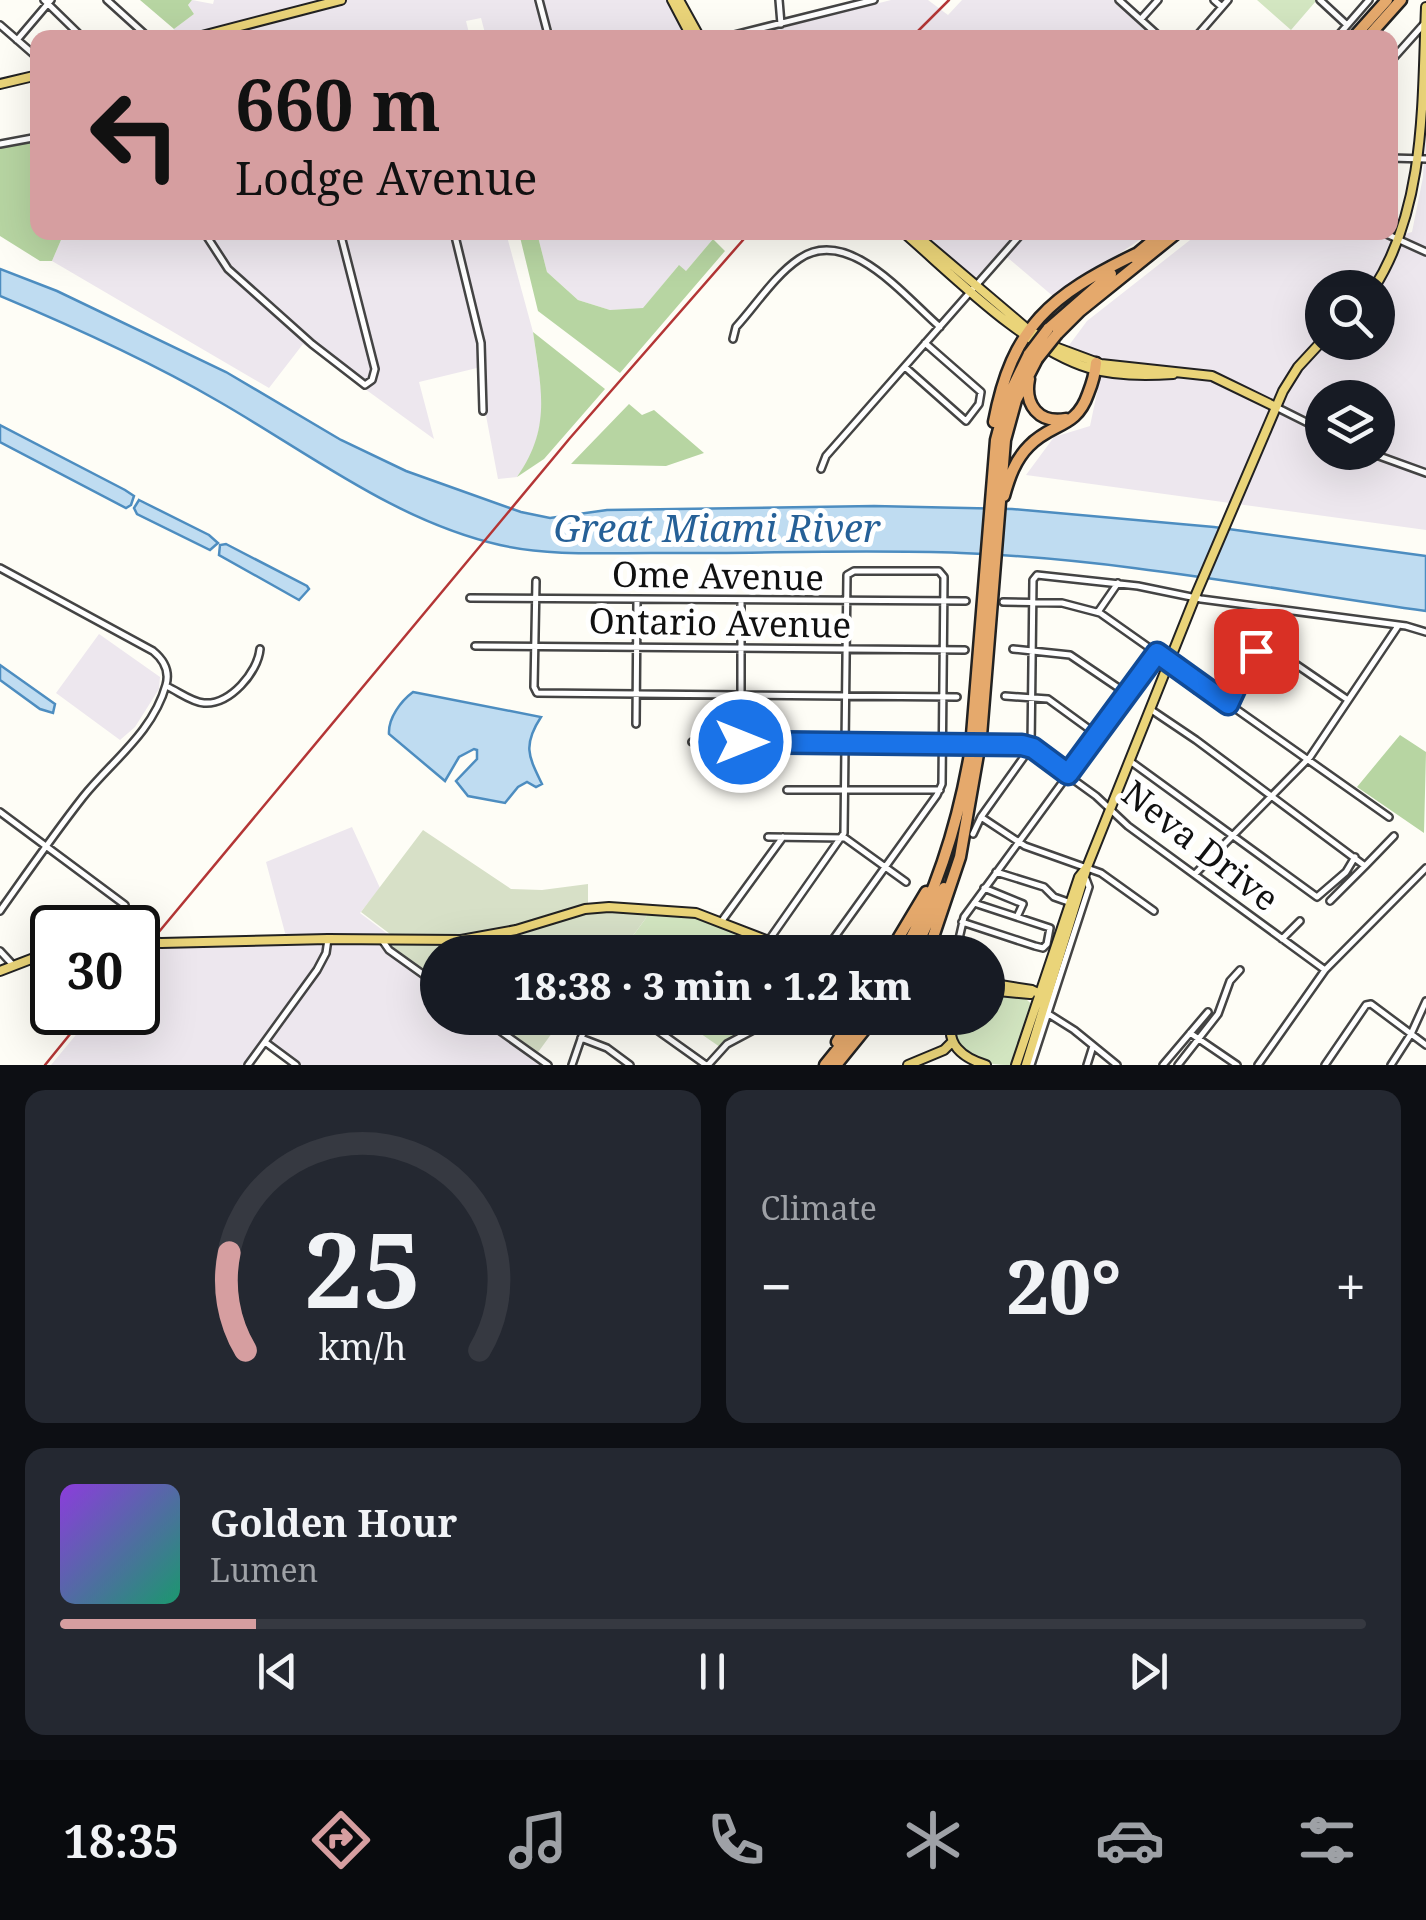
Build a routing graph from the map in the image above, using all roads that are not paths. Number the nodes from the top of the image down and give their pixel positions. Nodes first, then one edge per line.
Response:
1 (107, 0) edge
2 (341, 0) edge
3 (540, 0) edge
4 (675, 0) edge
5 (779, 0) edge
6 (874, 0) edge
7 (1119, 0) edge
8 (1158, 0) edge
9 (1214, 0) edge
10 (1228, 0) edge
11 (1320, 0) edge
12 (1369, 0) edge
13 (1387, 0) edge
14 (1400, 0) edge
15 (48, 1) edge
16 (1222, 7) junction
17 (1426, 8) edge
18 (1140, 19) junction
19 (1426, 23) edge
20 (781, 24) junction
21 (1347, 24) junction
22 (0, 25) edge
23 (75, 30) edge
24 (140, 30) edge
25 (235, 30) edge
26 (547, 30) edge
27 (692, 30) edge
28 (756, 30) edge
29 (1152, 30) edge
30 (1202, 30) edge
31 (1342, 30) edge
32 (1360, 30) edge
33 (1374, 30) edge
34 (17, 40) junction
35 (30, 51) edge
36 (1398, 53) edge
37 (30, 77) edge
38 (0, 84) edge
39 (1425, 88) edge
40 (30, 138) edge
41 (0, 144) edge
42 (1398, 158) edge
43 (1423, 159) edge
44 (209, 240) edge
45 (342, 240) edge
46 (456, 240) edge
47 (914, 240) edge
48 (922, 240) edge
49 (1016, 240) edge
50 (1153, 240) edge
51 (1168, 240) edge
52 (1400, 240) junction
53 (1426, 252) edge
54 (1136, 254) junction
55 (1384, 270) edge
56 (974, 288) junction
57 (1018, 321) joint
58 (940, 327) junction
59 (1030, 328) junction
60 (1052, 332) junction
61 (732, 338) dead end
62 (925, 343) junction
63 (1033, 360) junction
64 (1306, 360) edge
65 (904, 367) junction
66 (1095, 367) junction
67 (1276, 407) junction
68 (484, 412) dead end
69 (1305, 422) edge
70 (1395, 462) edge
71 (821, 469) dead end
72 (1426, 473) edge
73 (996, 487) junction
74 (993, 517) junction
75 (0, 568) edge
76 (536, 581) dead end
77 (1118, 583) junction
78 (1195, 597) junction
79 (470, 598) dead end
80 (536, 598) junction
81 (637, 600) junction
82 (741, 600) junction
83 (966, 600) dead end
84 (944, 601) junction
85 (846, 602) junction
86 (1002, 602) dead end
87 (1033, 603) junction
88 (1098, 612) junction
89 (1398, 626) junction
90 (1426, 632) edge
91 (475, 646) dead end
92 (535, 646) junction
93 (637, 646) junction
94 (742, 648) junction
95 (846, 648) junction
96 (260, 649) dead end
97 (1012, 649) dead end
98 (944, 650) junction
99 (964, 650) dead end
100 (1033, 650) junction
101 (1157, 653) junction
102 (1170, 660) junction
103 (166, 686) junction
104 (636, 694) junction
105 (741, 694) junction
106 (1126, 694) junction
107 (845, 695) junction
108 (1005, 696) dead end
109 (944, 697) junction
110 (956, 697) dead end
111 (1033, 697) junction
112 (1348, 700) junction
113 (1228, 704) junction
114 (1150, 710) junction
115 (636, 724) dead end
116 (1096, 734) junction
117 (692, 742) dead end
118 (741, 742) junction
119 (845, 743) junction
120 (943, 744) junction
121 (1031, 748) junction
122 (974, 754) junction
123 (1305, 760) junction
124 (1129, 761) junction
125 (1068, 774) junction
126 (844, 789) junction
127 (787, 790) dead end
128 (940, 790) junction
129 (1270, 795) junction
130 (1110, 810) junction
131 (968, 811) junction
132 (0, 812) edge
133 (981, 817) junction
134 (1389, 817) dead end
135 (973, 834) dead end
136 (1232, 834) junction
137 (1394, 836) dead end
138 (768, 837) dead end
139 (783, 837) junction
140 (842, 838) junction
141 (1018, 842) junction
142 (46, 846) junction
143 (1355, 858) junction
144 (886, 866) junction
145 (1365, 866) junction
146 (1088, 867) junction
147 (1426, 868) edge
148 (996, 872) junction
149 (938, 874) junction
150 (1195, 874) junction
151 (906, 882) dead end
152 (984, 888) junction
153 (1330, 901) dead end
154 (974, 903) junction
155 (123, 905) edge
156 (1077, 906) junction
157 (0, 911) edge
158 (1154, 911) dead end
159 (1016, 917) junction
160 (1300, 921) dead end
161 (720, 922) junction
162 (962, 922) junction
163 (749, 935) edge
164 (773, 935) edge
165 (836, 935) edge
166 (900, 935) edge
167 (911, 935) edge
168 (922, 935) edge
169 (934, 935) edge
170 (959, 935) edge
171 (1282, 938) junction
172 (328, 939) junction
173 (382, 939) junction
174 (160, 943) edge
175 (0, 954) edge
176 (1062, 954) junction
177 (30, 959) edge
178 (5, 969) edge
179 (1048, 970) junction
180 (1240, 970) dead end
181 (1325, 970) junction
182 (420, 972) edge
183 (1005, 986) edge
184 (1005, 989) edge
185 (1023, 992) junction
186 (1040, 994) junction
187 (1426, 1001) edge
188 (1042, 1012) junction
189 (1208, 1012) dead end
190 (1190, 1032) junction
191 (1412, 1034) junction
192 (506, 1035) edge
193 (583, 1035) edge
194 (664, 1035) edge
195 (744, 1035) edge
196 (844, 1035) edge
197 (851, 1035) edge
198 (857, 1035) edge
199 (951, 1035) edge
200 (581, 1038) junction
201 (1199, 1038) junction
202 (264, 1042) junction
203 (952, 1042) junction
204 (1426, 1045) edge
205 (1093, 1046) junction
206 (1032, 1048) junction
207 (936, 1054) junction
208 (972, 1060) junction
209 (830, 1063) edge
210 (248, 1065) edge
211 (296, 1065) edge
212 (548, 1065) edge
213 (572, 1065) edge
214 (630, 1065) edge
215 (707, 1065) edge
216 (908, 1065) edge
217 (986, 1065) edge
218 (1024, 1065) edge
219 (1087, 1065) edge
220 (1117, 1065) edge
221 (1163, 1065) edge
222 (1178, 1065) edge
223 (1237, 1065) edge
224 (1258, 1065) edge
225 (1325, 1065) edge
226 (1392, 1065) edge

1 - 24 street
2 - 25 main road
3 - 26 street
4 - 27 main road
5 - 20 street
6 - 20 street
7 - 18 street
8 - 18 street
9 - 16 street
10 - 16 street
11 - 21 street
12 - 21 street
13 - 32 highway
14 - 33 highway
15 - 23 street
15 - 34 street
16 - 30 street
17 - 19 main road
18 - 29 street
19 - 36 street
19 - 39 main road
20 - 28 street
21 - 31 street
22 - 34 street
34 - 35 street
37 - 38 main road
39 - 43 main road
40 - 41 street
42 - 43 street
43 - 52 main road
44 - 45 street
46 - 68 street
47 - 56 main road
48 - 56 main road
49 - 56 street
50 - 54 highway
51 - 60 highway
52 - 53 street
52 - 55 main road
54 - 59 highway
54 - 60 highway
56 - 57 main road
56 - 58 street
56 - 59 main road
57 - 59 highway
58 - 61 street
58 - 62 street
59 - 66 main road
59 - 73 highway
60 - 63 highway, bridge
62 - 65 street
62 - 65 street
63 - 66 highway
63 - 73 highway
64 - 67 main road
65 - 71 street
66 - 67 main road
66 - 73 highway
67 - 69 street
67 - 78 main road
70 - 72 street
73 - 74 highway
73 - 74 highway
74 - 122 highway, bridge
75 - 103 street
76 - 80 street
77 - 78 street
77 - 87 street
77 - 88 street
78 - 89 street
78 - 102 main road
79 - 80 street, Ome Avenue
80 - 81 street, Ome Avenue
80 - 92 street
81 - 82 street, Ome Avenue
81 - 93 street
82 - 85 street, Ome Avenue
82 - 94 street
83 - 84 street, Ome Avenue
84 - 85 street, Ome Avenue
84 - 85 street
84 - 98 street
85 - 95 street
86 - 87 street
87 - 88 street
87 - 100 street
88 - 101 street
89 - 90 street
89 - 112 street
91 - 92 street, Ontario Avenue
92 - 93 street, Ontario Avenue
92 - 104 street
93 - 94 street, Ontario Avenue
93 - 104 street
94 - 95 street, Ontario Avenue
94 - 105 street
95 - 98 street, Ontario Avenue
95 - 107 street
96 - 103 street
97 - 100 street
98 - 99 street, Ontario Avenue
98 - 109 street
100 - 106 street
100 - 111 street
101 - 102 street
101 - 106 street
102 - 113 street
102 - 114 main road
103 - 142 street
104 - 105 street
104 - 115 street
105 - 107 street
105 - 118 street
106 - 116 street
107 - 109 street
107 - 119 street
108 - 111 street
109 - 110 street
109 - 120 street
111 - 116 street
111 - 121 street
112 - 113 street
112 - 123 street
113 - 123 street
114 - 124 main road
114 - 129 street
116 - 125 street
117 - 118 street
118 - 119 street
119 - 120 street
119 - 126 street
120 - 121 street
120 - 128 street
121 - 125 street, Neva Drive
121 - 133 street
122 - 131 highway
122 - 149 highway
123 - 129 street
123 - 134 street
124 - 130 main road
124 - 136 street
125 - 130 street, Neva Drive
125 - 141 street
126 - 127 street
126 - 128 street
126 - 140 street
128 - 144 street
129 - 136 street
129 - 143 street
130 - 146 main road
130 - 150 street, Neva Drive
131 - 168 highway
131 - 169 highway
132 - 142 street
133 - 135 street
133 - 141 street
136 - 143 street
136 - 150 street
137 - 145 street
138 - 139 street
139 - 140 street
139 - 161 street
140 - 144 street
140 - 164 street
141 - 146 street
141 - 148 street
142 - 155 street
142 - 157 street
143 - 145 street
144 - 151 street
144 - 165 street
145 - 153 street
146 - 156 main road
146 - 156 main road
146 - 158 street
147 - 181 street
148 - 152 street
148 - 156 street
149 - 166 highway
149 - 167 highway
150 - 171 street, Neva Drive
152 - 154 street
152 - 159 street
154 - 159 street
154 - 162 street
156 - 176 main road
156 - 179 main road
156 - 188 street
159 - 162 street
160 - 171 street
161 - 163 main road
161 - 173 main road
162 - 170 street
171 - 181 street, Neva Drive
172 - 173 main road
172 - 174 main road, bridge
172 - 202 street
173 - 182 street
175 - 178 street
176 - 186 main road
176 - 188 main road
177 - 178 main road
179 - 185 main road
179 - 186 main road
180 - 201 street
181 - 224 street
183 - 185 main road
184 - 185 main road
185 - 186 main road
185 - 188 main road
186 - 188 main road
186 - 206 main road
187 - 191 street
188 - 205 street
188 - 206 main road
188 - 218 street
188 - 218 main road
189 - 190 street
190 - 201 street
190 - 221 street
191 - 204 street
191 - 225 street
191 - 226 street
192 - 212 street
193 - 200 street
194 - 215 street
195 - 215 street
196 - 209 highway
197 - 209 highway
198 - 209 highway
199 - 203 main road
200 - 213 street
200 - 214 street
201 - 222 street
201 - 223 street
202 - 210 street
202 - 211 street
203 - 207 main road
203 - 208 main road
205 - 219 street
205 - 220 street
206 - 218 main road
207 - 208 main road
207 - 216 main road
208 - 217 main road

